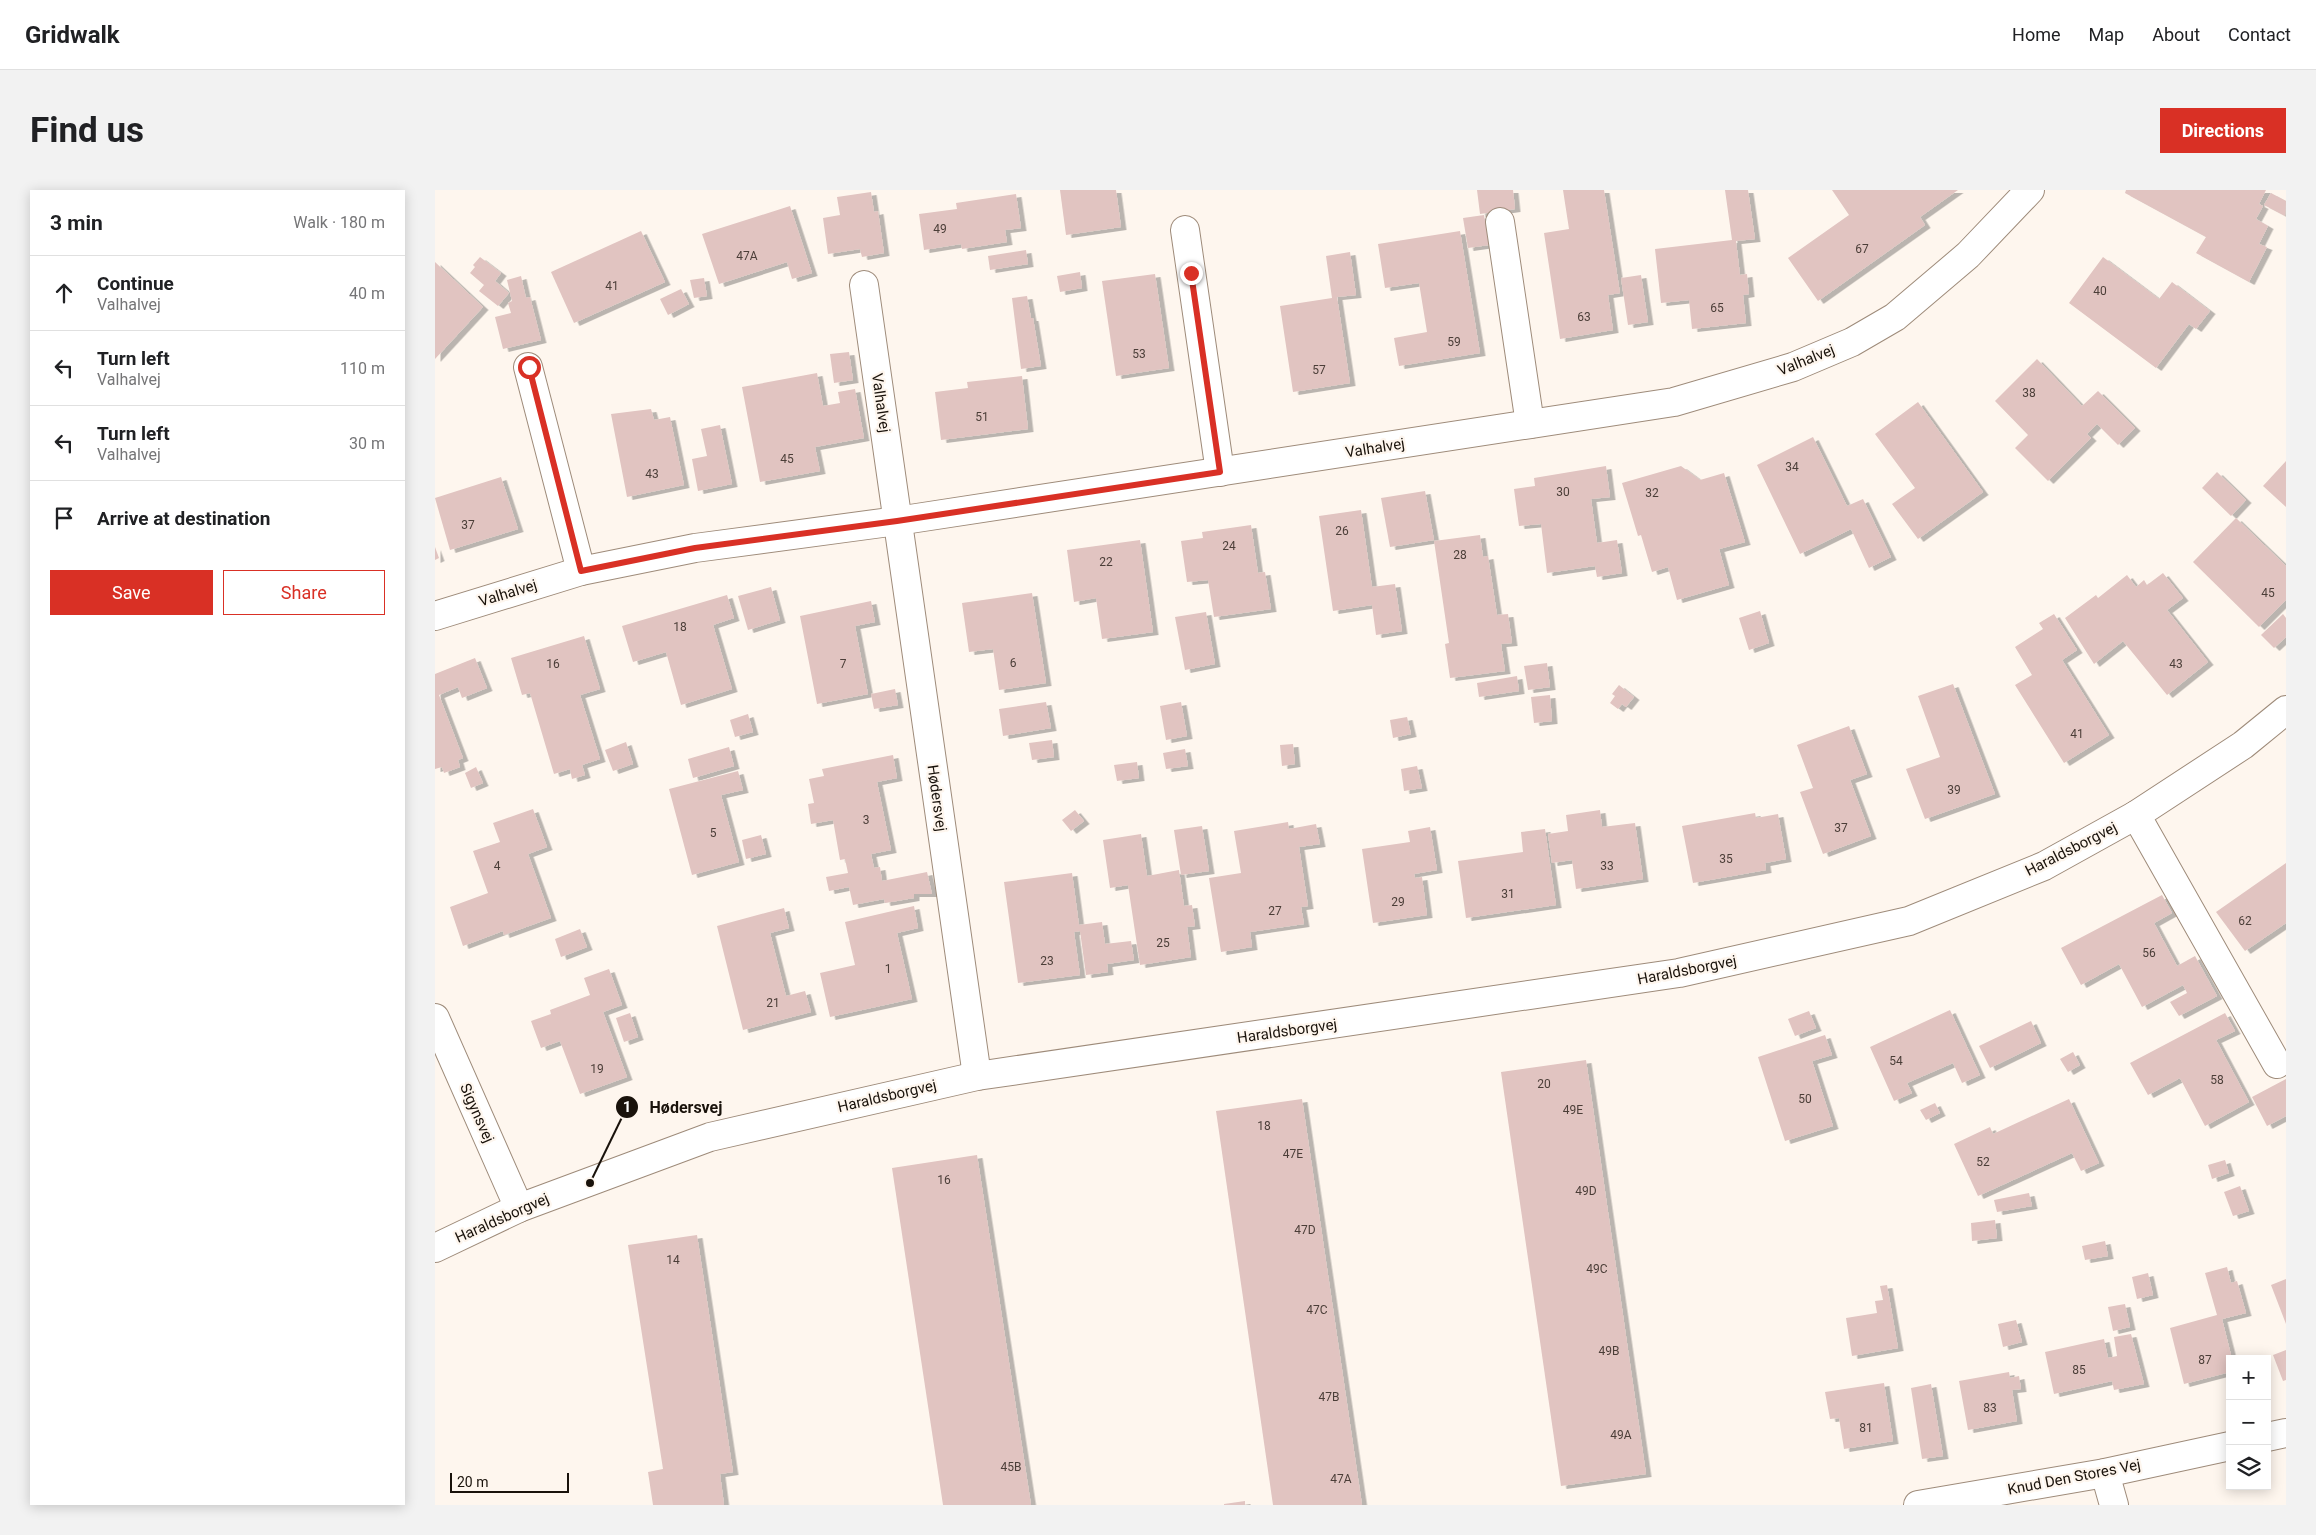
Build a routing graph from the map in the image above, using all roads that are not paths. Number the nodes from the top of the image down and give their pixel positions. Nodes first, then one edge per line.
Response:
1 (2030, 190) edge
2 (1500, 222) dead end
3 (1185, 230) dead end
4 (864, 286) dead end
5 (529, 367) dead end
6 (1530, 424) junction
7 (1220, 472) junction
8 (897, 521) junction
9 (581, 571) junction
10 (435, 616) edge
11 (2286, 710) edge
12 (2136, 815) junction
13 (435, 1018) edge
14 (2277, 1064) dead end
15 (977, 1076) junction
16 (519, 1208) junction
17 (435, 1248) edge
18 (2286, 1433) edge
19 (2271, 1437) edge
20 (2226, 1447) edge
21 (2105, 1473) junction
22 (1918, 1505) edge
23 (2114, 1505) edge

1 - 6 street, Valhalvej
2 - 6 street
3 - 7 street
4 - 8 street, Valhalvej
5 - 9 street
6 - 7 street, Valhalvej
7 - 8 street, Valhalvej
8 - 9 street, Valhalvej
8 - 15 street, Hødersvej
9 - 10 street, Valhalvej
11 - 12 street, Haraldsborgvej
12 - 14 street
12 - 15 street, Haraldsborgvej
13 - 16 street, Sigynsvej
15 - 16 street, Haraldsborgvej
16 - 17 street, Haraldsborgvej
18 - 19 street
20 - 21 street, Knud Den Stores Vej
21 - 22 street, Knud Den Stores Vej
21 - 23 street

